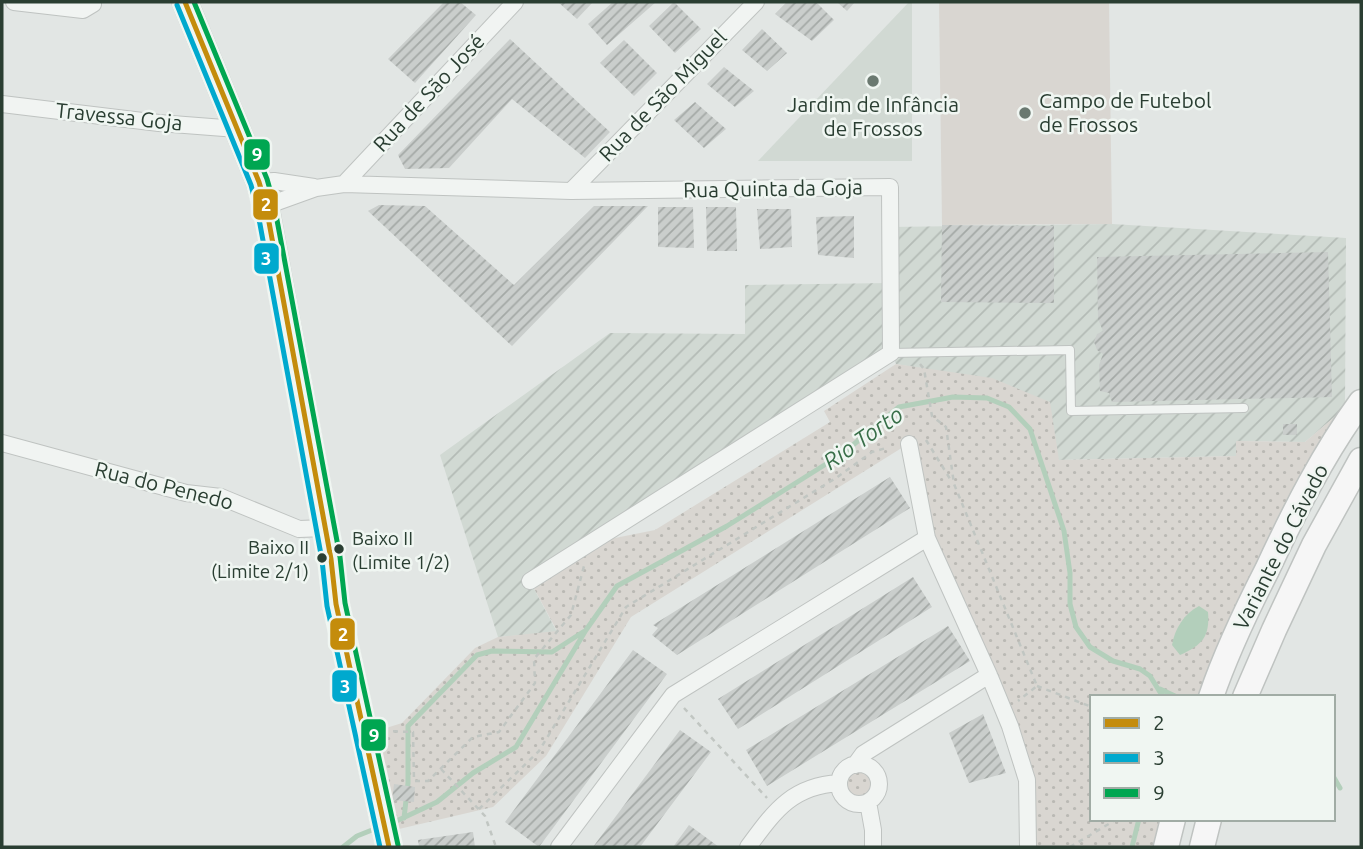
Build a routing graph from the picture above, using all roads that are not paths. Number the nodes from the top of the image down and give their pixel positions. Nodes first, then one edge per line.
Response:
1 (14, 2) edge
2 (93, 2) edge
3 (185, 2) edge
4 (515, 2) edge
5 (755, 2) edge
6 (49, 4) edge
7 (2, 104) edge
8 (233, 119) junction
9 (192, 124) junction
10 (259, 182) junction
11 (344, 184) junction
12 (316, 188) junction
13 (571, 191) junction
14 (266, 206) junction
15 (891, 353) junction
16 (1361, 402) edge
17 (1244, 408) dead end
18 (2, 443) edge
19 (909, 444) road end
20 (1361, 460) edge
21 (325, 528) junction
22 (927, 538) junction
23 (530, 581) dead end
24 (989, 675) junction
25 (1212, 695) edge
26 (1246, 695) edge
27 (855, 765) junction
28 (839, 783) junction
29 (868, 802) junction
30 (1172, 821) edge
31 (1208, 821) edge
32 (389, 847) edge
33 (559, 847) edge
34 (748, 847) edge
35 (873, 847) edge
36 (1028, 847) edge
37 (1166, 847) edge
38 (1202, 847) edge

1 - 6 street
2 - 6 street
3 - 8 main road
4 - 11 street, Rua de São José
5 - 13 street, Rua de São Miguel
7 - 9 street, Travessa Goja
8 - 9 street, Travessa Goja
8 - 9 street
8 - 10 main road
10 - 12 street, Rua Quinta da Goja
10 - 14 main road
11 - 12 street, Rua Quinta da Goja
11 - 13 street, Rua Quinta da Goja
12 - 14 street, Rua Quinta da Goja
13 - 15 street, Rua Quinta da Goja
14 - 21 main road
15 - 17 lane
15 - 23 street
16 - 25 main road, Variante do Cávado
18 - 21 street, Rua do Penedo
19 - 22 street
20 - 26 main road, Variante do Cávado
21 - 32 main road
22 - 24 street
22 - 33 street
24 - 27 street
24 - 36 street
27 - 28 street
27 - 29 street
28 - 29 street
28 - 34 street
29 - 35 street
30 - 37 main road
31 - 38 main road

